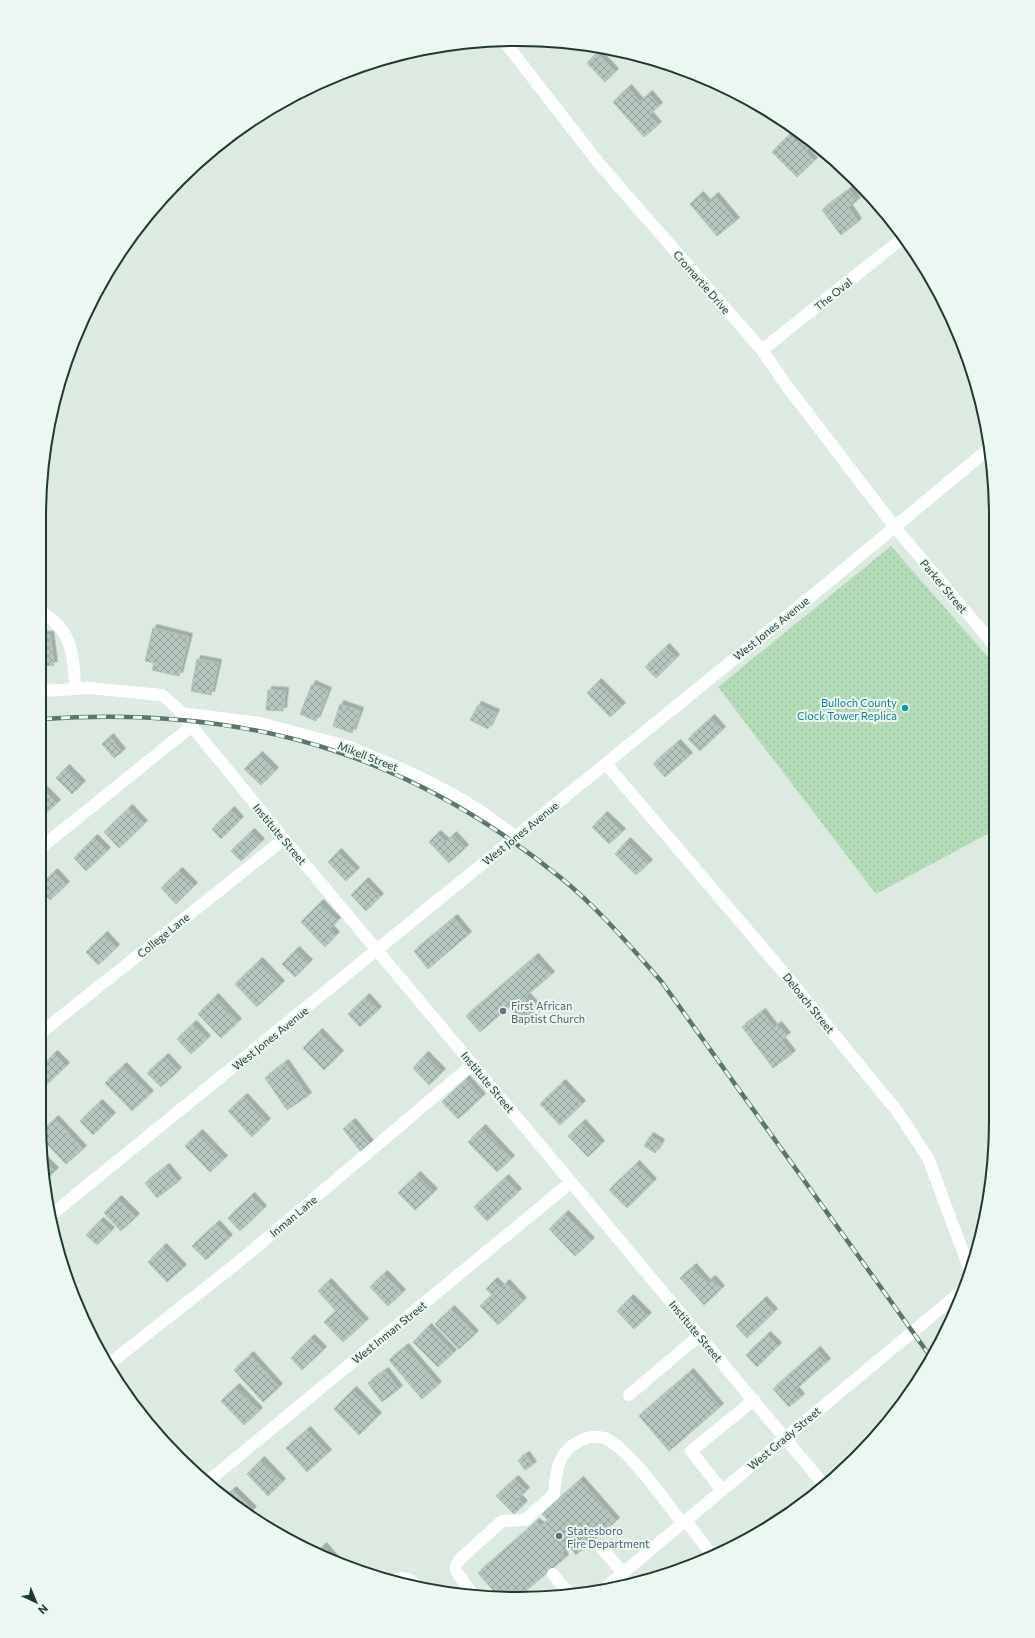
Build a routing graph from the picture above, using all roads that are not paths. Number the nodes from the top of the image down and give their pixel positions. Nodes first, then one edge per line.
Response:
1 (507, 46) edge
2 (899, 241) edge
3 (762, 350) junction
4 (984, 453) edge
5 (894, 526) junction
6 (46, 616) edge
7 (989, 639) edge
8 (75, 689) junction
9 (46, 691) edge
10 (181, 713) junction
11 (192, 726) junction
12 (606, 764) junction
13 (515, 836) junction
14 (284, 839) junction
15 (46, 844) edge
16 (378, 950) junction
17 (46, 1030) edge
18 (473, 1064) junction
19 (571, 1182) junction
20 (55, 1212) edge
21 (967, 1262) edge
22 (955, 1297) edge
23 (700, 1335) junction
24 (112, 1361) edge
25 (629, 1395) dead end
26 (754, 1400) junction
27 (785, 1437) junction
28 (211, 1479) edge
29 (821, 1481) edge
30 (722, 1490) junction
31 (684, 1522) junction
32 (600, 1546) dead end
33 (709, 1551) edge
34 (623, 1573) junction
35 (553, 1574) dead end
36 (612, 1582) edge
37 (469, 1589) edge
38 (566, 1589) edge

1 - 3 street, Cromartie Drive
2 - 3 street, The Oval
3 - 5 street, Cromartie Drive
4 - 5 street, West Jones Avenue
5 - 7 street, Parker Street
5 - 12 street, West Jones Avenue
6 - 8 street
8 - 9 street, Institute Street
8 - 10 street, Institute Street
10 - 11 street, Institute Street
10 - 13 street, Mikell Street
11 - 14 street, Institute Street
11 - 15 street
12 - 13 street, West Jones Avenue
12 - 21 street, Deloach Street
13 - 16 street, West Jones Avenue
14 - 16 street, Institute Street
14 - 17 street, College Lane
16 - 18 street, Institute Street
16 - 20 street, West Jones Avenue
18 - 19 street, Institute Street
18 - 24 street, Inman Lane
19 - 23 street, Institute Street
19 - 28 street, West Inman Street
22 - 27 street, West Grady Street
23 - 25 street
23 - 26 street, Institute Street
26 - 27 street, Institute Street
26 - 30 street
27 - 29 street, Institute Street
27 - 30 street, West Grady Street
30 - 31 street, West Grady Street
31 - 33 street
31 - 34 street, West Grady Street
31 - 37 street
32 - 34 street
34 - 36 street, West Grady Street
35 - 38 street

